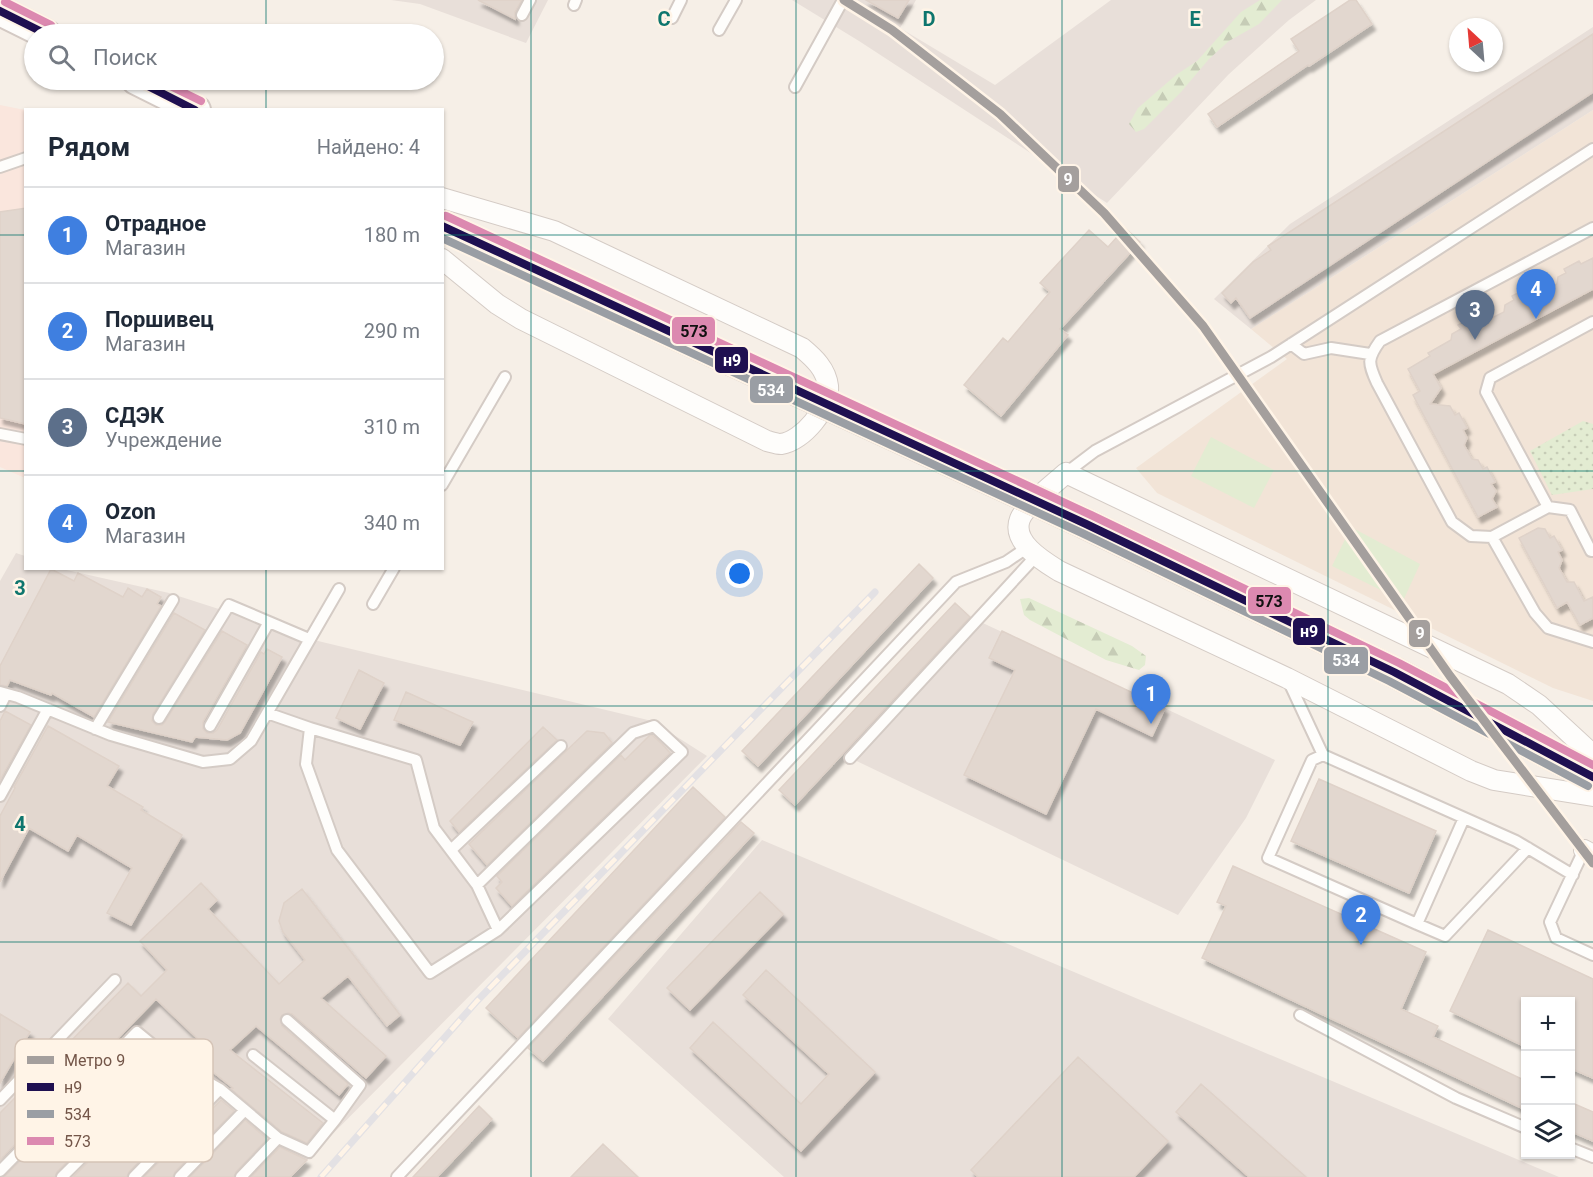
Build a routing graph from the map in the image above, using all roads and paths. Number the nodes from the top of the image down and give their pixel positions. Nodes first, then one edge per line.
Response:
1 (530, 0) edge
2 (681, 0) edge
3 (736, 0) edge
4 (843, 0) edge
5 (0, 11) edge
6 (522, 15) dead end
7 (672, 18) dead end
8 (26, 24) edge
9 (719, 30) dead end
10 (795, 87) dead end
11 (156, 90) edge
12 (192, 108) edge
13 (1593, 149) edge
14 (24, 159) edge
15 (0, 167) edge
16 (444, 199) edge
17 (444, 227) edge
18 (1593, 228) edge
19 (444, 261) edge
20 (1593, 322) edge
21 (1291, 344) junction
22 (1370, 354) junction
23 (505, 377) dead end
24 (0, 434) edge
25 (24, 439) edge
26 (1066, 473) junction
27 (444, 482) edge
28 (1548, 507) junction
29 (1491, 537) junction
30 (1593, 551) edge
31 (1032, 552) junction
32 (393, 570) edge
33 (339, 589) dead end
34 (173, 600) dead end
35 (373, 604) dead end
36 (269, 622) junction
37 (309, 639) junction
38 (1593, 642) edge
39 (1287, 678) junction
40 (3, 693) edge
41 (0, 706) edge
42 (48, 709) junction
43 (267, 713) junction
44 (159, 718) dead end
45 (210, 726) dead end
46 (310, 728) junction
47 (95, 729) junction
48 (561, 746) dead end
49 (1323, 755) junction
50 (1593, 755) edge
51 (850, 758) dead end
52 (1593, 777) edge
53 (1, 790) edge
54 (1593, 796) edge
55 (1464, 818) junction
56 (1528, 848) junction
57 (451, 850) junction
58 (1589, 852) edge
59 (1573, 875) junction
60 (477, 885) junction
61 (1417, 924) junction
62 (498, 930) junction
63 (1593, 955) edge
64 (115, 980) dead end
65 (1300, 1015) dead end
66 (287, 1020) dead end
67 (58, 1039) edge
68 (130, 1039) edge
69 (146, 1039) edge
70 (253, 1054) dead end
71 (15, 1084) edge
72 (213, 1086) edge
73 (219, 1089) junction
74 (213, 1095) edge
75 (0, 1100) edge
76 (245, 1110) junction
77 (334, 1120) junction
78 (1521, 1126) edge
79 (278, 1138) junction
80 (213, 1143) edge
81 (1575, 1150) edge
82 (15, 1156) edge
83 (1593, 1157) edge
84 (77, 1162) edge
85 (148, 1162) edge
86 (195, 1162) edge
87 (0, 1171) edge
88 (62, 1177) edge
89 (134, 1177) edge
90 (180, 1177) edge
91 (241, 1177) edge
92 (397, 1177) edge

1 - 6 lane
2 - 7 lane
3 - 9 lane
4 - 10 lane
5 - 8 main road
11 - 12 main road
13 - 21 lane
14 - 15 lane
16 - 19 street
17 - 52 main road, bridge
18 - 22 lane
20 - 28 lane
21 - 22 lane
21 - 26 lane
22 - 29 lane
23 - 27 lane
24 - 25 lane
26 - 31 street
26 - 50 street
28 - 29 lane
28 - 30 lane
29 - 38 lane
31 - 39 street
31 - 51 lane
31 - 92 lane
32 - 35 lane
33 - 37 lane
34 - 47 lane
36 - 37 lane
36 - 44 lane
36 - 45 lane
37 - 43 lane
39 - 49 lane
39 - 54 street
40 - 41 lane
40 - 42 lane
42 - 47 lane
42 - 53 lane
43 - 46 lane
43 - 47 lane
46 - 57 lane
46 - 62 lane
48 - 57 lane
49 - 55 lane
49 - 61 lane
55 - 56 lane
55 - 61 lane
56 - 59 lane
56 - 61 lane
57 - 60 lane
58 - 59 lane
59 - 63 lane
60 - 62 lane
60 - 62 lane
64 - 67 lane
65 - 78 lane
66 - 77 lane
68 - 69 lane
70 - 77 lane
71 - 75 lane
72 - 73 lane
73 - 74 lane
73 - 76 lane
76 - 79 lane
76 - 80 lane
77 - 79 lane
79 - 91 lane
81 - 83 lane
82 - 87 lane
84 - 88 lane
85 - 89 lane
86 - 90 lane

